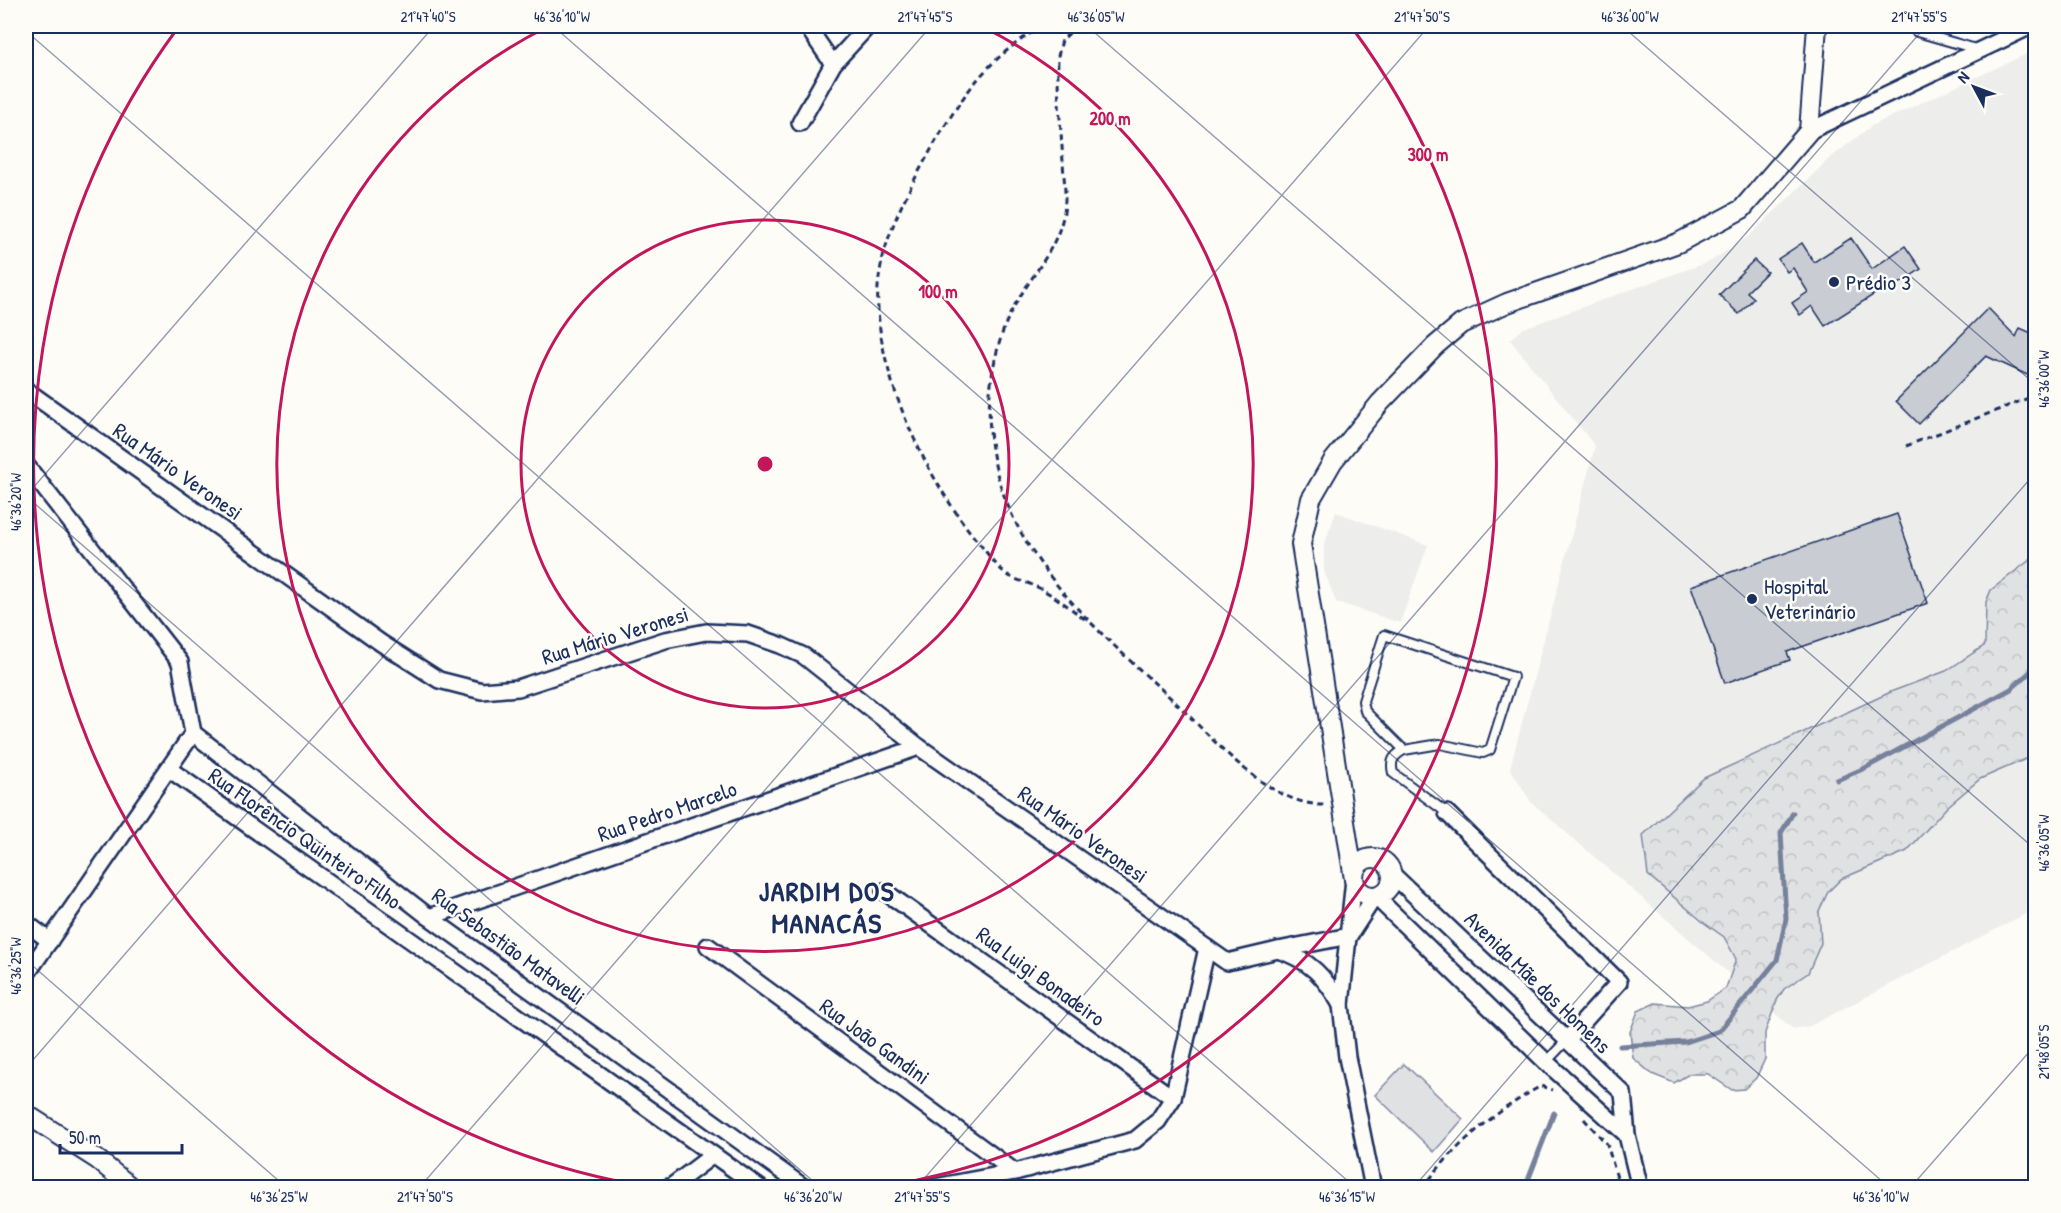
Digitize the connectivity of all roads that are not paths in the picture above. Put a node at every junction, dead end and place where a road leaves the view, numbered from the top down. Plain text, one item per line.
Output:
1 (807, 26) edge
2 (868, 26) edge
3 (1817, 26) edge
4 (1909, 26) edge
5 (2031, 26) edge
6 (1978, 50) junction
7 (833, 64) junction
8 (800, 123) dead end
9 (1809, 131) junction
10 (26, 390) edge
11 (26, 465) edge
12 (193, 733) junction
13 (920, 747) junction
14 (1404, 750) junction
15 (169, 769) junction
16 (1447, 813) joint
17 (1346, 828) junction
18 (1373, 858) junction
19 (1391, 873) junction
20 (1354, 879) junction
21 (884, 891) dead end
22 (1375, 896) junction
23 (429, 916) junction
24 (26, 924) edge
25 (1349, 936) junction
26 (50, 941) junction
27 (708, 946) dead end
28 (1207, 948) junction
29 (1278, 950) junction
30 (26, 975) edge
31 (1341, 1005) junction
32 (1567, 1040) junction
33 (1546, 1062) junction
34 (1173, 1098) junction
35 (26, 1114) edge
36 (1627, 1135) junction
37 (713, 1155) junction
38 (1015, 1172) junction
39 (132, 1188) edge
40 (666, 1188) edge
41 (760, 1188) edge
42 (805, 1188) edge
43 (929, 1188) edge
44 (1373, 1188) edge
45 (1640, 1188) edge

1 - 7 street
2 - 7 street
3 - 9 street
4 - 6 lane
5 - 6 street
6 - 9 street
7 - 8 street
9 - 17 street
10 - 13 street, Rua Mário Veronesi
11 - 12 street
12 - 15 street
12 - 23 street, Rua Sebastião Matavelli
13 - 23 street, Rua Pedro Marcelo
13 - 28 street, Rua Mário Veronesi
14 - 14 lane
14 - 16 lane
15 - 26 street
15 - 37 street, Rua Florêncio Quinteiro Filho
16 - 32 street
17 - 18 street
17 - 20 street
18 - 19 street
18 - 20 street
19 - 22 street
19 - 32 street, Avenida Mãe dos Homens
20 - 22 street
20 - 25 street
21 - 34 street, Rua Luigi Bonadeiro
22 - 25 street
22 - 33 street
23 - 42 street, Rua Sebastião Matavelli
24 - 26 street
25 - 29 street, Rua Mário Veronesi
25 - 31 street
26 - 30 street
27 - 38 street, Rua João Gandini
28 - 29 street, Rua Mário Veronesi
28 - 34 street
29 - 31 street
31 - 44 street
32 - 33 lane
32 - 36 street, Avenida Mãe dos Homens
33 - 36 street
34 - 38 street
35 - 39 street
36 - 45 street, Avenida Mãe dos Homens
37 - 40 street
37 - 41 street, Rua Florêncio Quinteiro Filho
38 - 43 street

